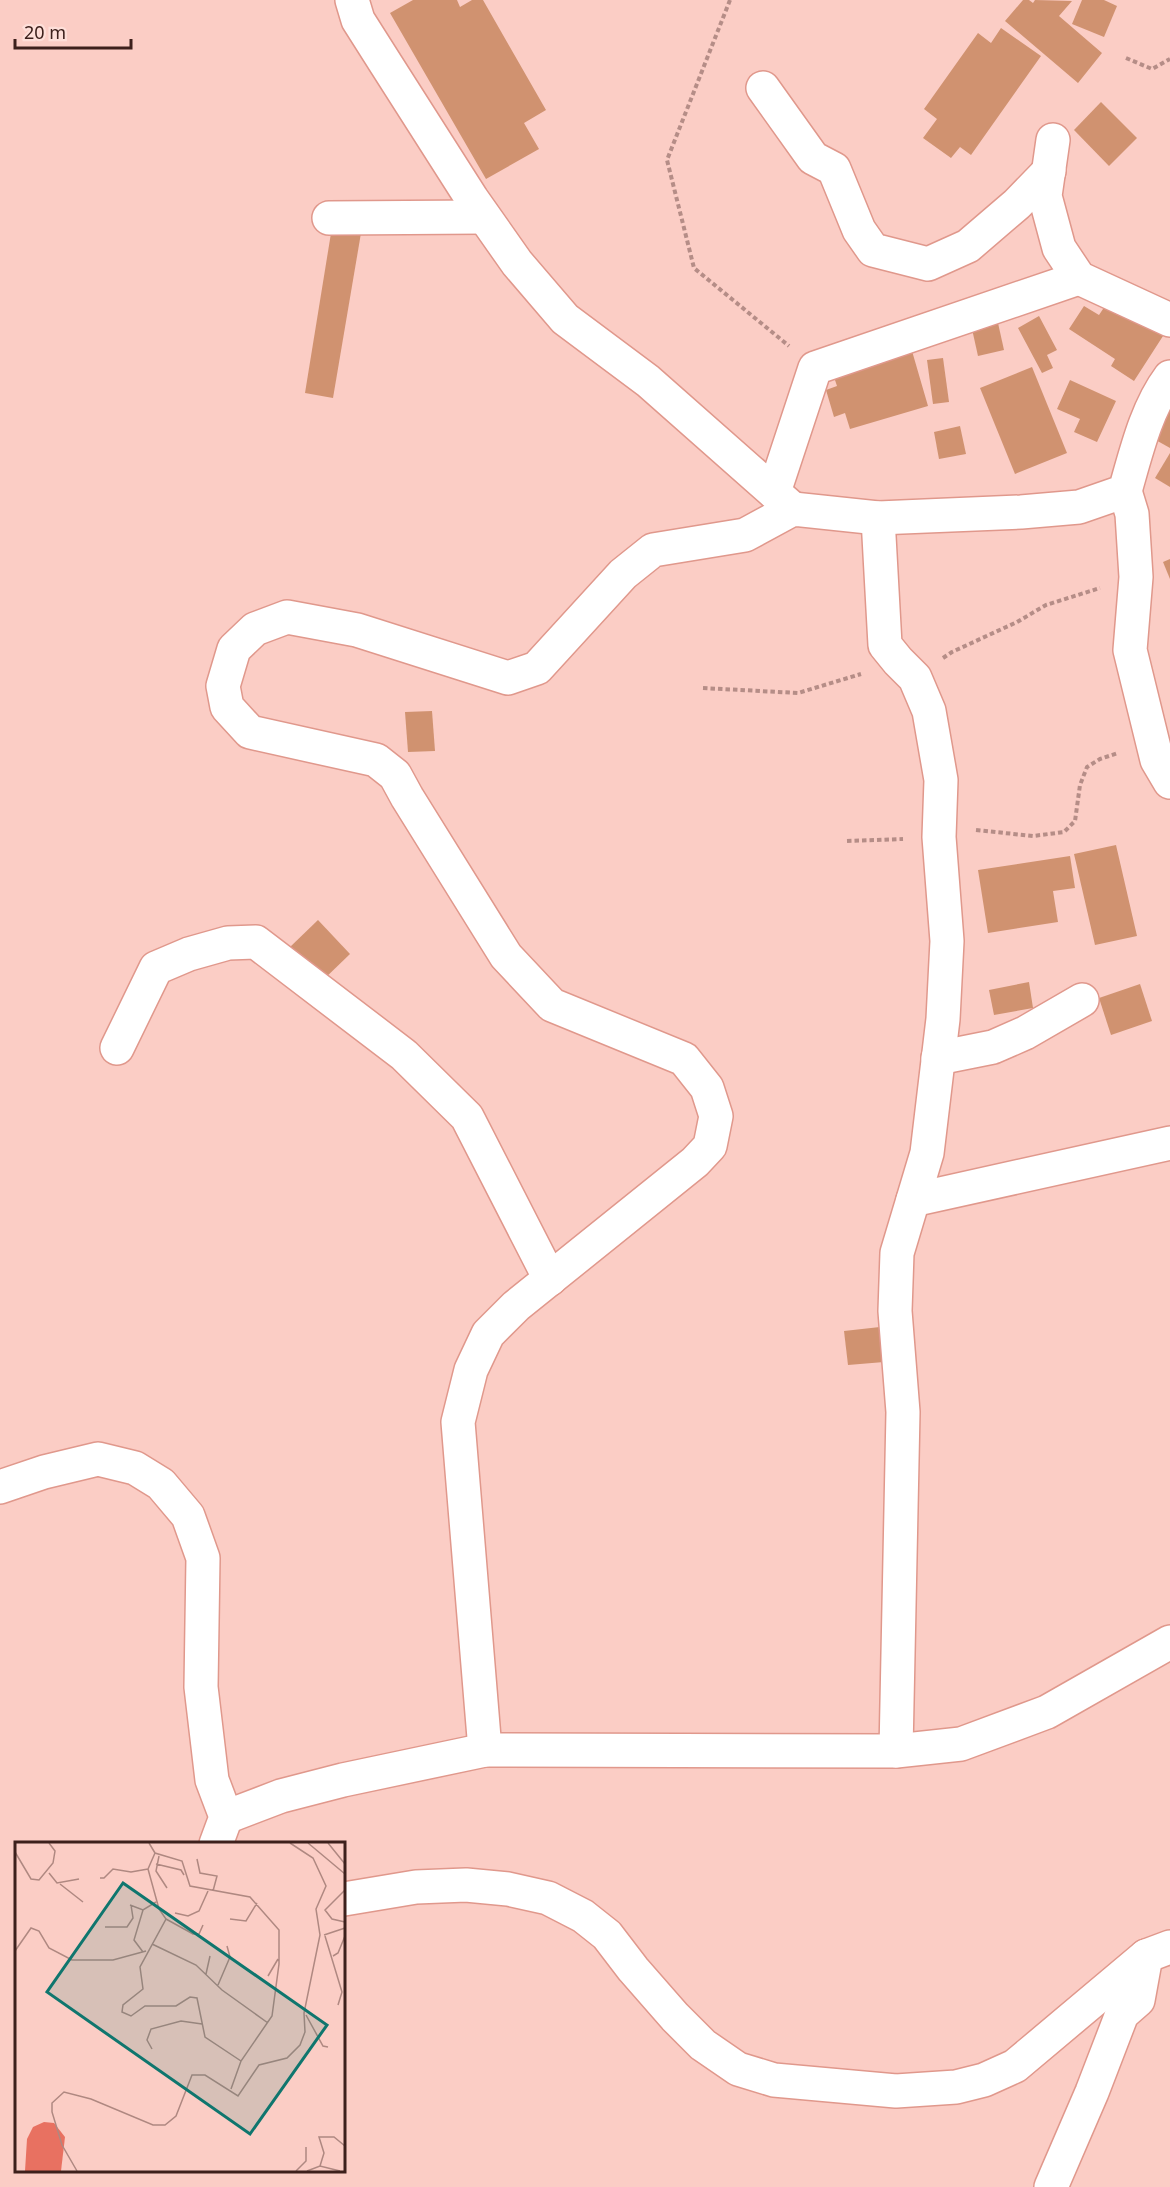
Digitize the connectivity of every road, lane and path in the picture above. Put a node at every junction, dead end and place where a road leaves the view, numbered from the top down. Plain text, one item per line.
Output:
1 (352, 0) edge
2 (729, 0) edge
3 (1126, 58) dead end
4 (1170, 59) edge
5 (763, 88) dead end
6 (1053, 140) dead end
7 (1048, 171) junction
8 (484, 217) junction
9 (329, 218) dead end
10 (1079, 278) junction
11 (1170, 320) edge
12 (815, 368) junction
13 (1170, 377) edge
14 (1125, 491) junction
15 (784, 501) junction
16 (878, 518) junction
17 (1136, 577) junction
18 (885, 645) junction
19 (915, 678) junction
20 (703, 688) dead end
21 (1152, 742) junction
22 (1170, 782) edge
23 (939, 832) junction
24 (847, 841) dead end
25 (1082, 1000) dead end
26 (117, 1048) dead end
27 (938, 1058) junction
28 (1170, 1143) edge
29 (913, 1200) junction
30 (550, 1279) junction
31 (0, 1487) edge
32 (1170, 1642) edge
33 (485, 1750) junction
34 (896, 1751) junction
35 (221, 1830) edge
36 (345, 1899) edge
37 (1158, 1952) edge
38 (1051, 2187) edge

1 - 8 street
2 - 12 path
3 - 4 path
5 - 7 street
6 - 7 street
7 - 10 street
8 - 9 street
8 - 15 street
10 - 11 street
10 - 12 street
12 - 15 street
13 - 14 street
14 - 16 street
14 - 17 street
15 - 16 street
15 - 30 street
16 - 18 street
17 - 19 path
17 - 21 street
18 - 19 street
18 - 20 path
19 - 23 street
21 - 22 street
21 - 23 path
23 - 24 path
23 - 27 street
25 - 27 street
26 - 30 street
27 - 29 street
28 - 29 street
29 - 34 street
30 - 33 street
31 - 35 street
32 - 34 street
33 - 34 street
33 - 35 street
36 - 37 street
37 - 38 street

